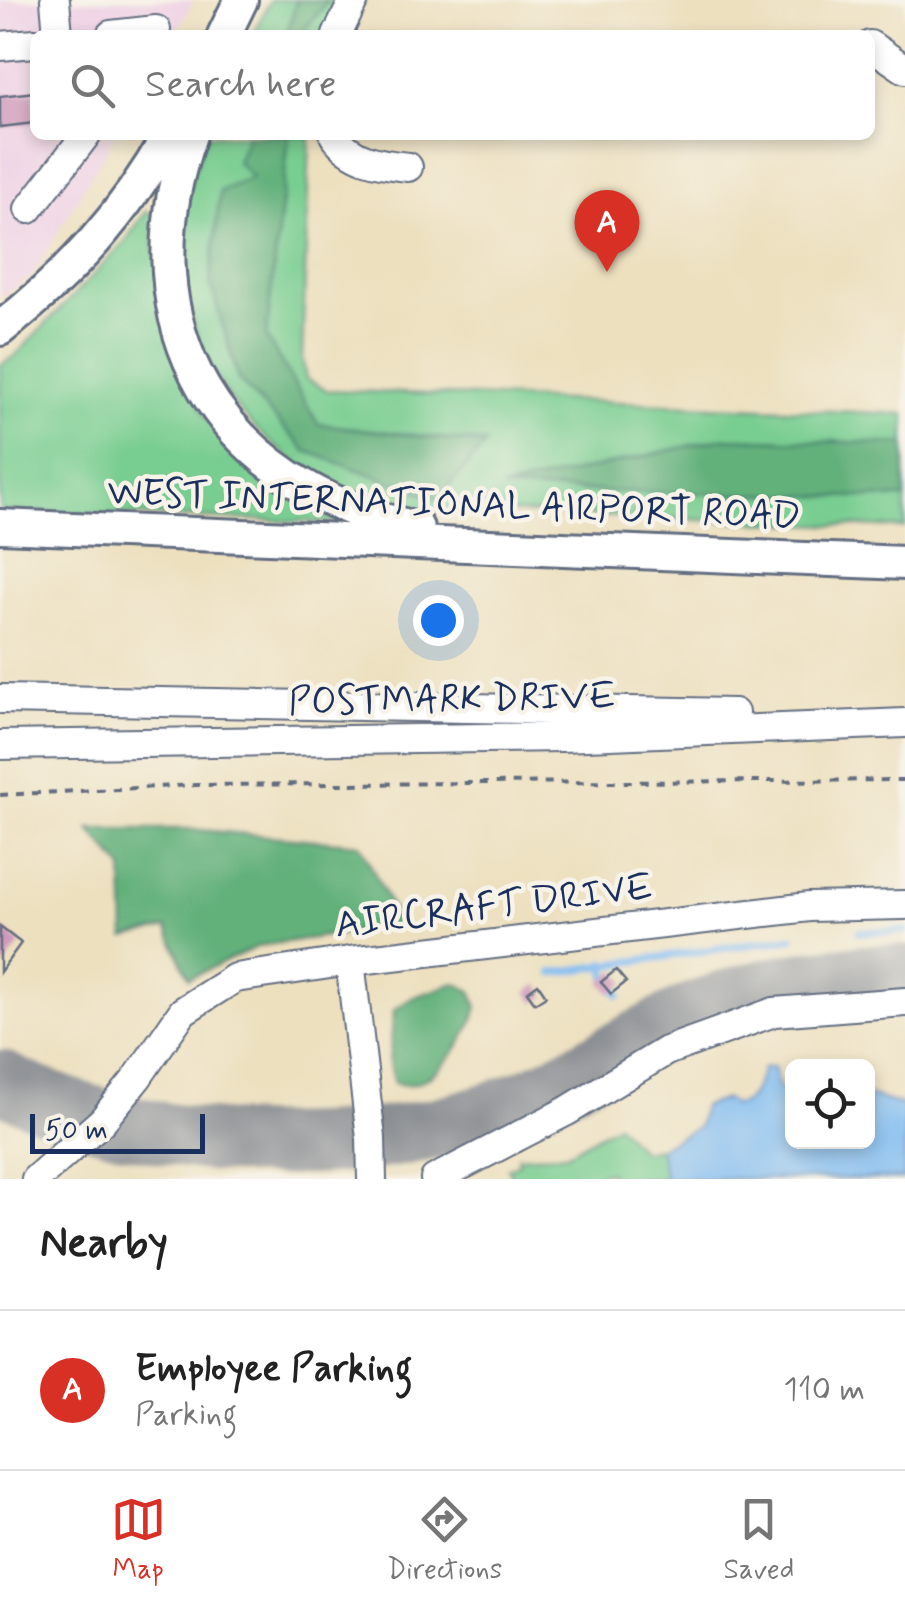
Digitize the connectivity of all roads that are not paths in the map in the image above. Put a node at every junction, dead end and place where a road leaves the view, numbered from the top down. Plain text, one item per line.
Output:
1 (54, 0) edge
2 (354, 0) edge
3 (57, 30) edge
4 (339, 30) edge
5 (30, 43) edge
6 (0, 46) edge
7 (875, 48) edge
8 (905, 69) edge
9 (82, 140) edge
10 (165, 140) edge
11 (189, 140) edge
12 (337, 140) edge
13 (408, 168) dead end
14 (29, 209) dead end
15 (0, 329) edge
16 (0, 526) edge
17 (905, 545) edge
18 (539, 548) junction
19 (753, 557) junction
20 (905, 563) edge
21 (0, 699) edge
22 (905, 721) edge
23 (0, 745) edge
24 (905, 905) edge
25 (350, 961) junction
26 (905, 1002) edge
27 (36, 1179) edge
28 (372, 1179) edge
29 (435, 1179) edge

1 - 3 street
2 - 4 street
5 - 6 street
7 - 8 street
9 - 14 street
10 - 15 main road
11 - 18 main road
12 - 13 street
16 - 18 main road, WEST INTERNATIONAL AIRPORT ROAD
17 - 19 main road
18 - 19 main road, WEST INTERNATIONAL AIRPORT ROAD
19 - 20 main road, WEST INTERNATIONAL AIRPORT ROAD
21 - 22 street, POSTMARK DRIVE
22 - 23 street, POSTMARK DRIVE
24 - 25 street, AIRCRAFT DRIVE
25 - 27 street, AIRCRAFT DRIVE
25 - 28 street
26 - 29 street

